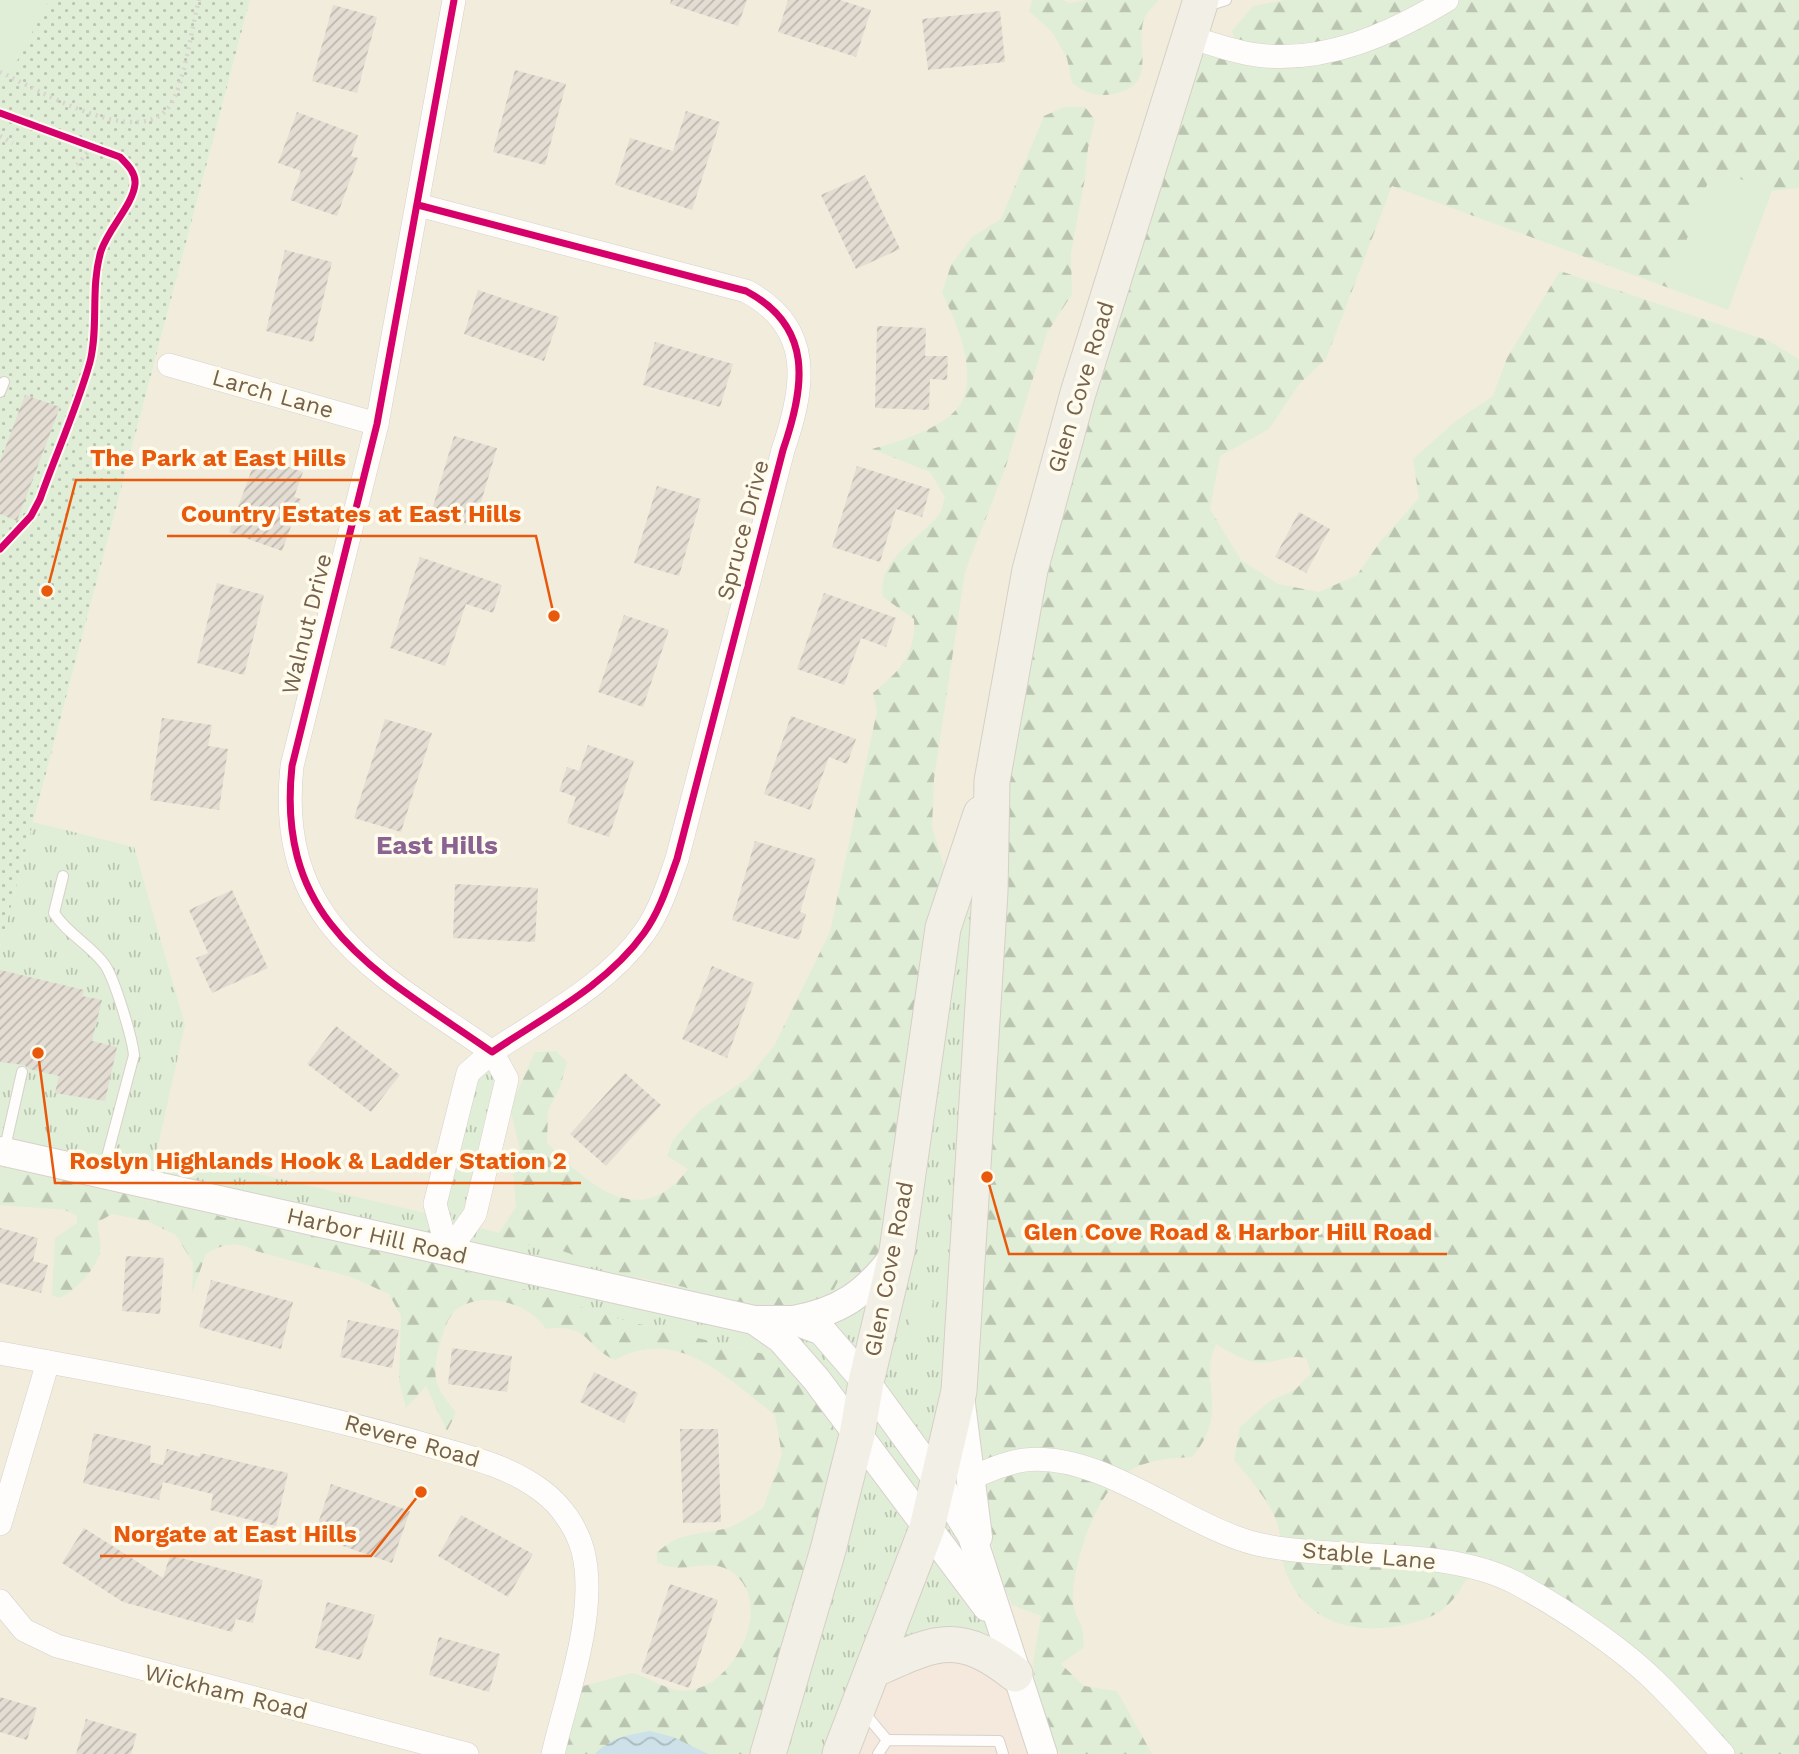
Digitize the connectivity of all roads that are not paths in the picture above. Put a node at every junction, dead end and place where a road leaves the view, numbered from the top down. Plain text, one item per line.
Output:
1 (454, 0) edge
2 (1447, 0) edge
3 (1203, 11) edge
4 (418, 205) junction
5 (169, 365) dead end
6 (377, 424) junction
7 (992, 781) junction
8 (63, 876) dead end
9 (492, 1052) junction
10 (22, 1072) dead end
11 (2, 1151) edge
12 (103, 1174) junction
13 (897, 1251) junction
14 (448, 1252) junction
15 (754, 1320) junction
16 (793, 1320) junction
17 (0, 1353) edge
18 (48, 1362) junction
19 (866, 1382) junction
20 (858, 1435) junction
21 (955, 1479) junction
22 (0, 1524) edge
23 (927, 1528) junction
24 (0, 1601) edge
25 (1002, 1626) junction
26 (873, 1670) junction
27 (1015, 1674) junction
28 (859, 1707) junction
29 (887, 1740) junction
30 (467, 1754) edge
31 (553, 1754) edge
32 (768, 1754) edge
33 (840, 1754) edge
34 (878, 1754) edge
35 (1003, 1754) edge
36 (1043, 1754) edge
37 (1723, 1754) edge

1 - 4 street, Walnut Drive
2 - 3 street
3 - 7 main road, Glen Cove Road
4 - 6 street, Walnut Drive
4 - 9 street, Spruce Drive
5 - 6 street, Larch Lane
6 - 9 street, Walnut Drive
7 - 13 main road, Glen Cove Road
7 - 21 main road, Glen Cove Road
8 - 12 lane
9 - 14 street
9 - 14 street, Spruce Drive
10 - 11 lane
11 - 12 street, Harbor Hill Road
12 - 14 street, Harbor Hill Road
13 - 16 street
13 - 19 main road, Glen Cove Road
14 - 15 street, Harbor Hill Road
15 - 16 street, Harbor Hill Road
15 - 20 street, Harbor Hill Road
16 - 19 street, Harbor Hill Road
17 - 18 street, Revere Road
18 - 22 street
18 - 31 street, Revere Road
19 - 20 main road, Glen Cove Road
19 - 21 street, Harbor Hill Road
20 - 23 street, Harbor Hill Road
20 - 32 main road, Glen Cove Road
21 - 23 main road, Glen Cove Road
21 - 25 street, Harbor Hill Road
21 - 37 street, Stable Lane
23 - 25 street, Harbor Hill Road
23 - 26 main road, Glen Cove Road
24 - 30 street, Wickham Road
25 - 27 street, Harbor Hill Road
26 - 27 main road
26 - 28 main road, Glen Cove Road
27 - 36 street, Harbor Hill Road
28 - 29 lane
28 - 33 main road, Glen Cove Road
29 - 34 lane
29 - 35 lane

